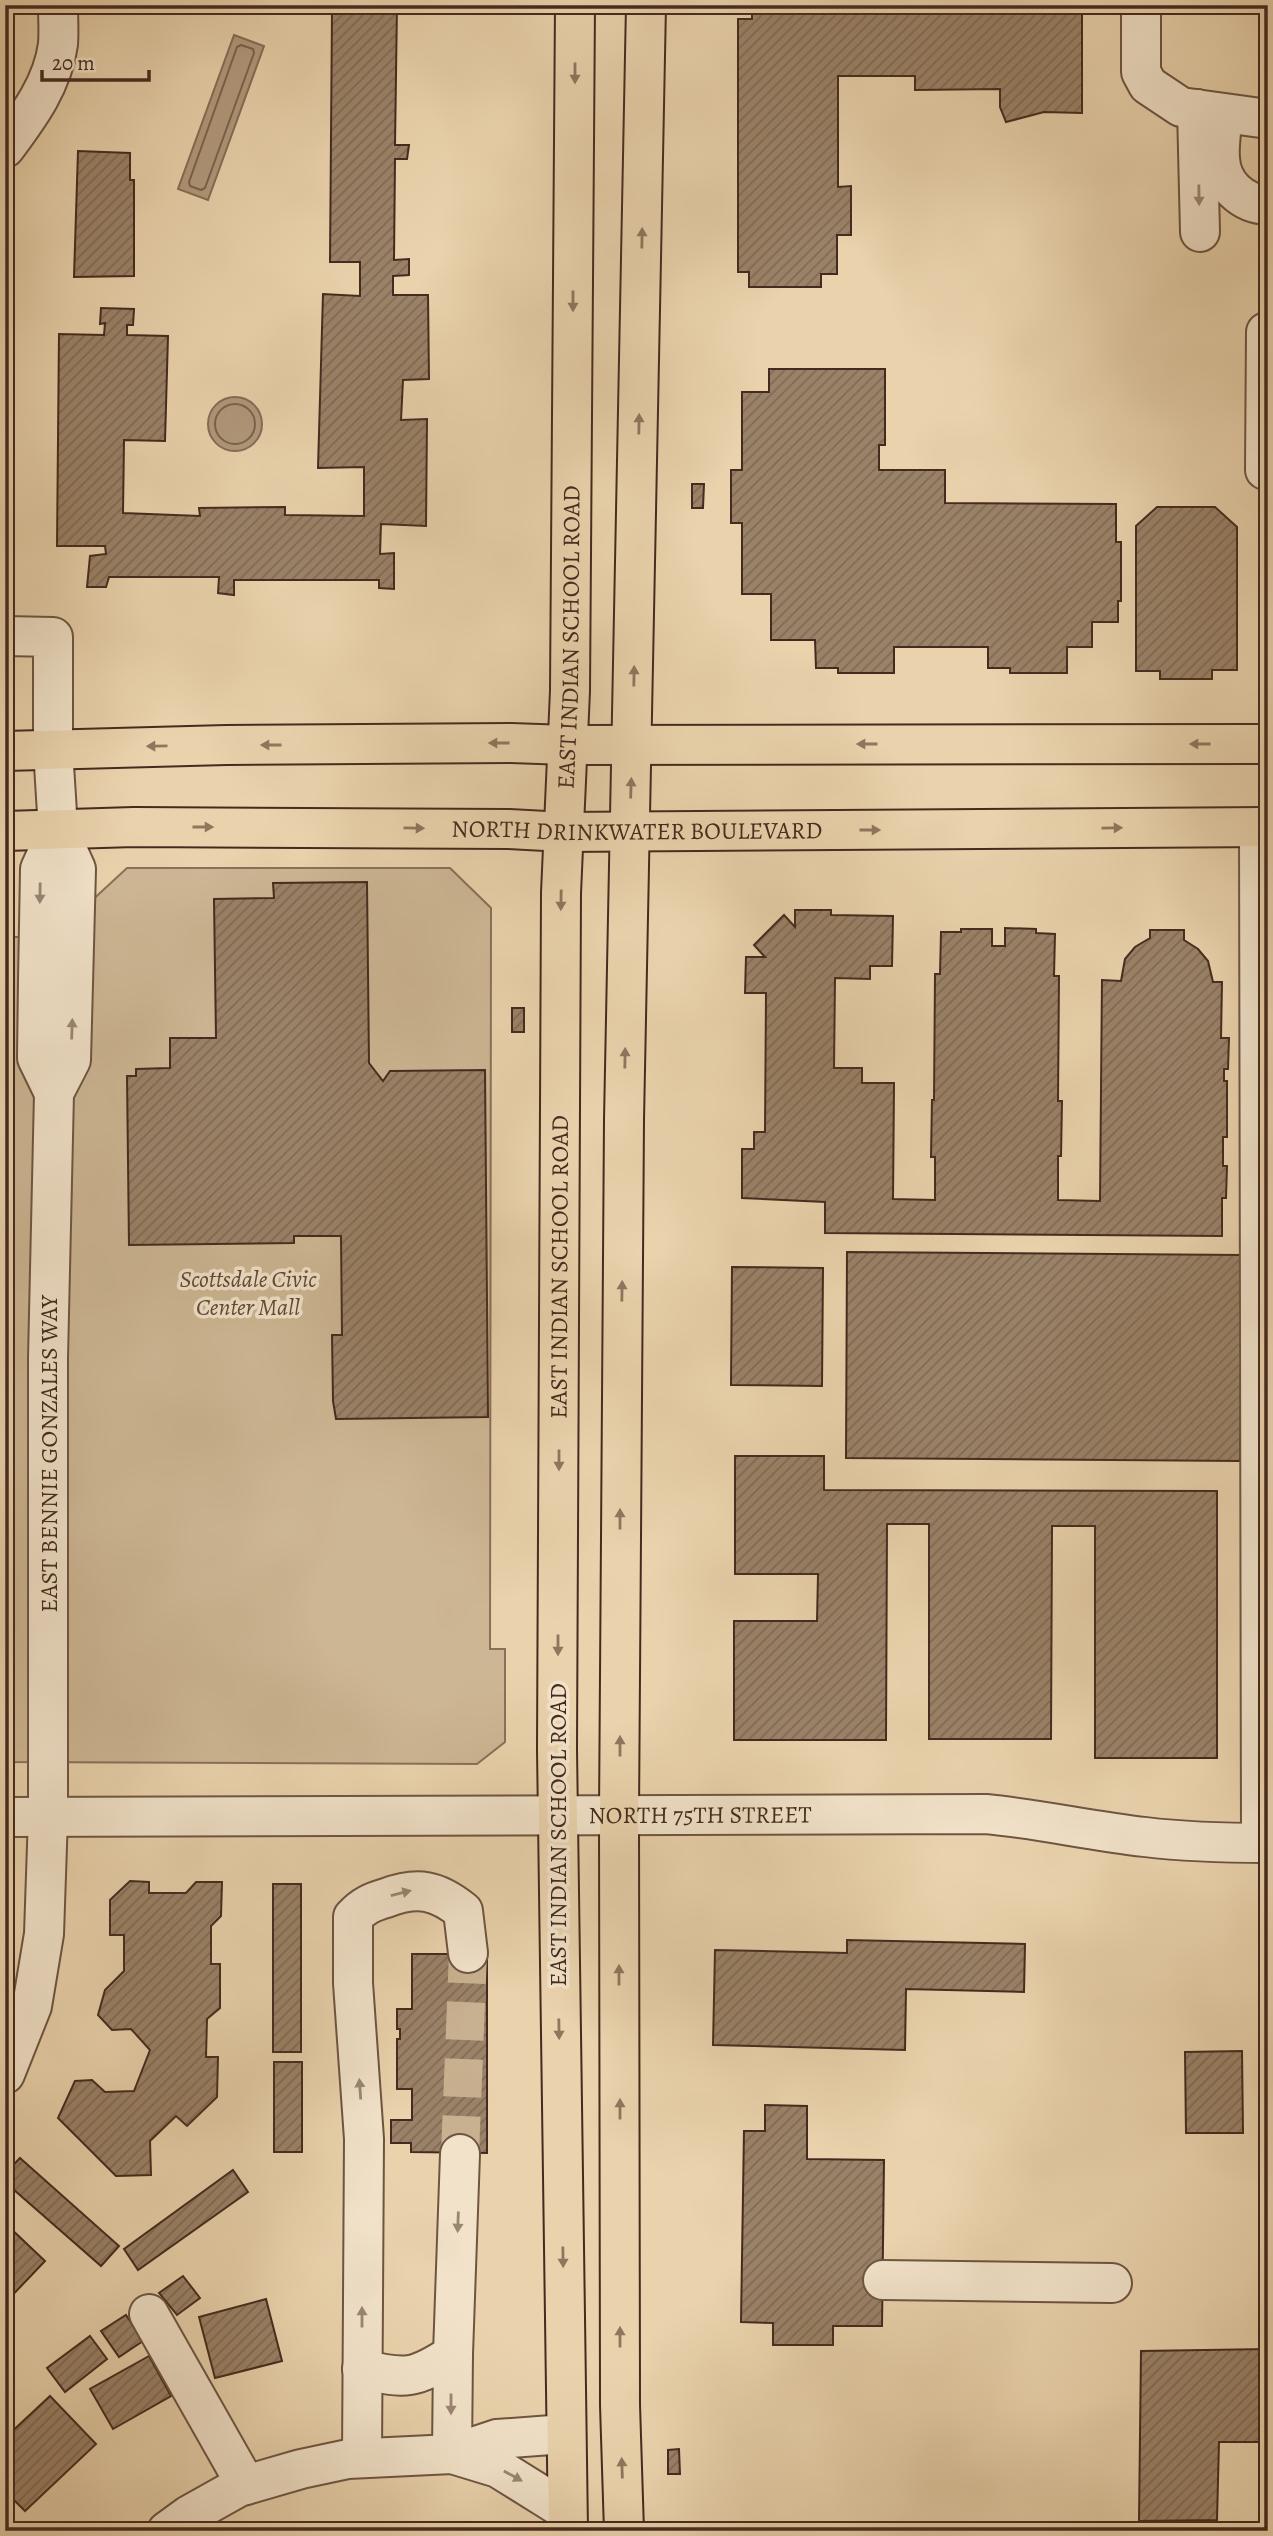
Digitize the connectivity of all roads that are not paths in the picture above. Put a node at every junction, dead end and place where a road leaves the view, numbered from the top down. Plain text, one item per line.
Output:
1 (58, 5) edge
2 (575, 5) edge
3 (646, 5) edge
4 (1141, 5) edge
5 (1210, 111) junction
6 (1268, 118) edge
7 (5, 148) edge
8 (1268, 205) edge
9 (1200, 232) dead end
10 (1266, 332) dead end
11 (1265, 470) dead end
12 (5, 636) edge
13 (632, 744) junction
14 (1268, 744) edge
15 (567, 745) junction
16 (53, 749) junction
17 (5, 751) edge
18 (1264, 827) edge
19 (58, 829) junction
20 (5, 831) edge
21 (564, 832) junction
22 (630, 832) junction
23 (557, 1814) junction
24 (619, 1814) junction
25 (48, 1816) junction
26 (5, 1817) edge
27 (1264, 1843) edge
28 (468, 1953) tunnel mouth
29 (5, 2074) edge
30 (460, 2154) tunnel mouth
31 (883, 2280) dead end
32 (1112, 2283) dead end
33 (149, 2315) dead end
34 (453, 2354) junction
35 (362, 2370) junction
36 (565, 2434) junction
37 (452, 2454) junction
38 (362, 2458) junction
39 (246, 2485) junction
40 (567, 2521) edge
41 (167, 2531) edge
42 (624, 2531) edge

1 - 7 street
2 -> 15 main road, EAST INDIAN SCHOOL ROAD
13 -> 3 main road
4 - 5 street
5 - 6 street
5 - 8 street
5 -> 9 street
10 - 11 street
12 - 16 street
14 -> 13 main road
13 - 15 main road
22 -> 13 main road
15 -> 16 main road
15 - 21 main road, EAST INDIAN SCHOOL ROAD
16 - 17 main road
16 - 19 street
22 -> 18 main road, NORTH DRINKWATER BOULEVARD
18 - 27 street
19 - 20 main road, NORTH DRINKWATER BOULEVARD
19 -> 21 main road, NORTH DRINKWATER BOULEVARD
19 - 25 street, EAST BENNIE GONZALES WAY
21 - 22 main road, NORTH DRINKWATER BOULEVARD
21 -> 23 main road, EAST INDIAN SCHOOL ROAD
24 -> 22 main road
23 - 24 street, NORTH 75TH STREET
23 - 25 street, NORTH 75TH STREET
23 -> 36 main road, EAST INDIAN SCHOOL ROAD
24 - 27 street, NORTH 75TH STREET
42 -> 24 main road
25 - 26 street, NORTH 75TH STREET
25 - 29 street, EAST BENNIE GONZALES WAY
35 -> 28 street
30 -> 34 street
31 - 32 street
33 - 39 street
34 - 35 street
34 -> 37 street
35 - 38 street
36 - 37 street
36 - 40 main road, EAST INDIAN SCHOOL ROAD
37 - 38 street
37 -> 40 street
38 - 39 street
39 - 41 street

